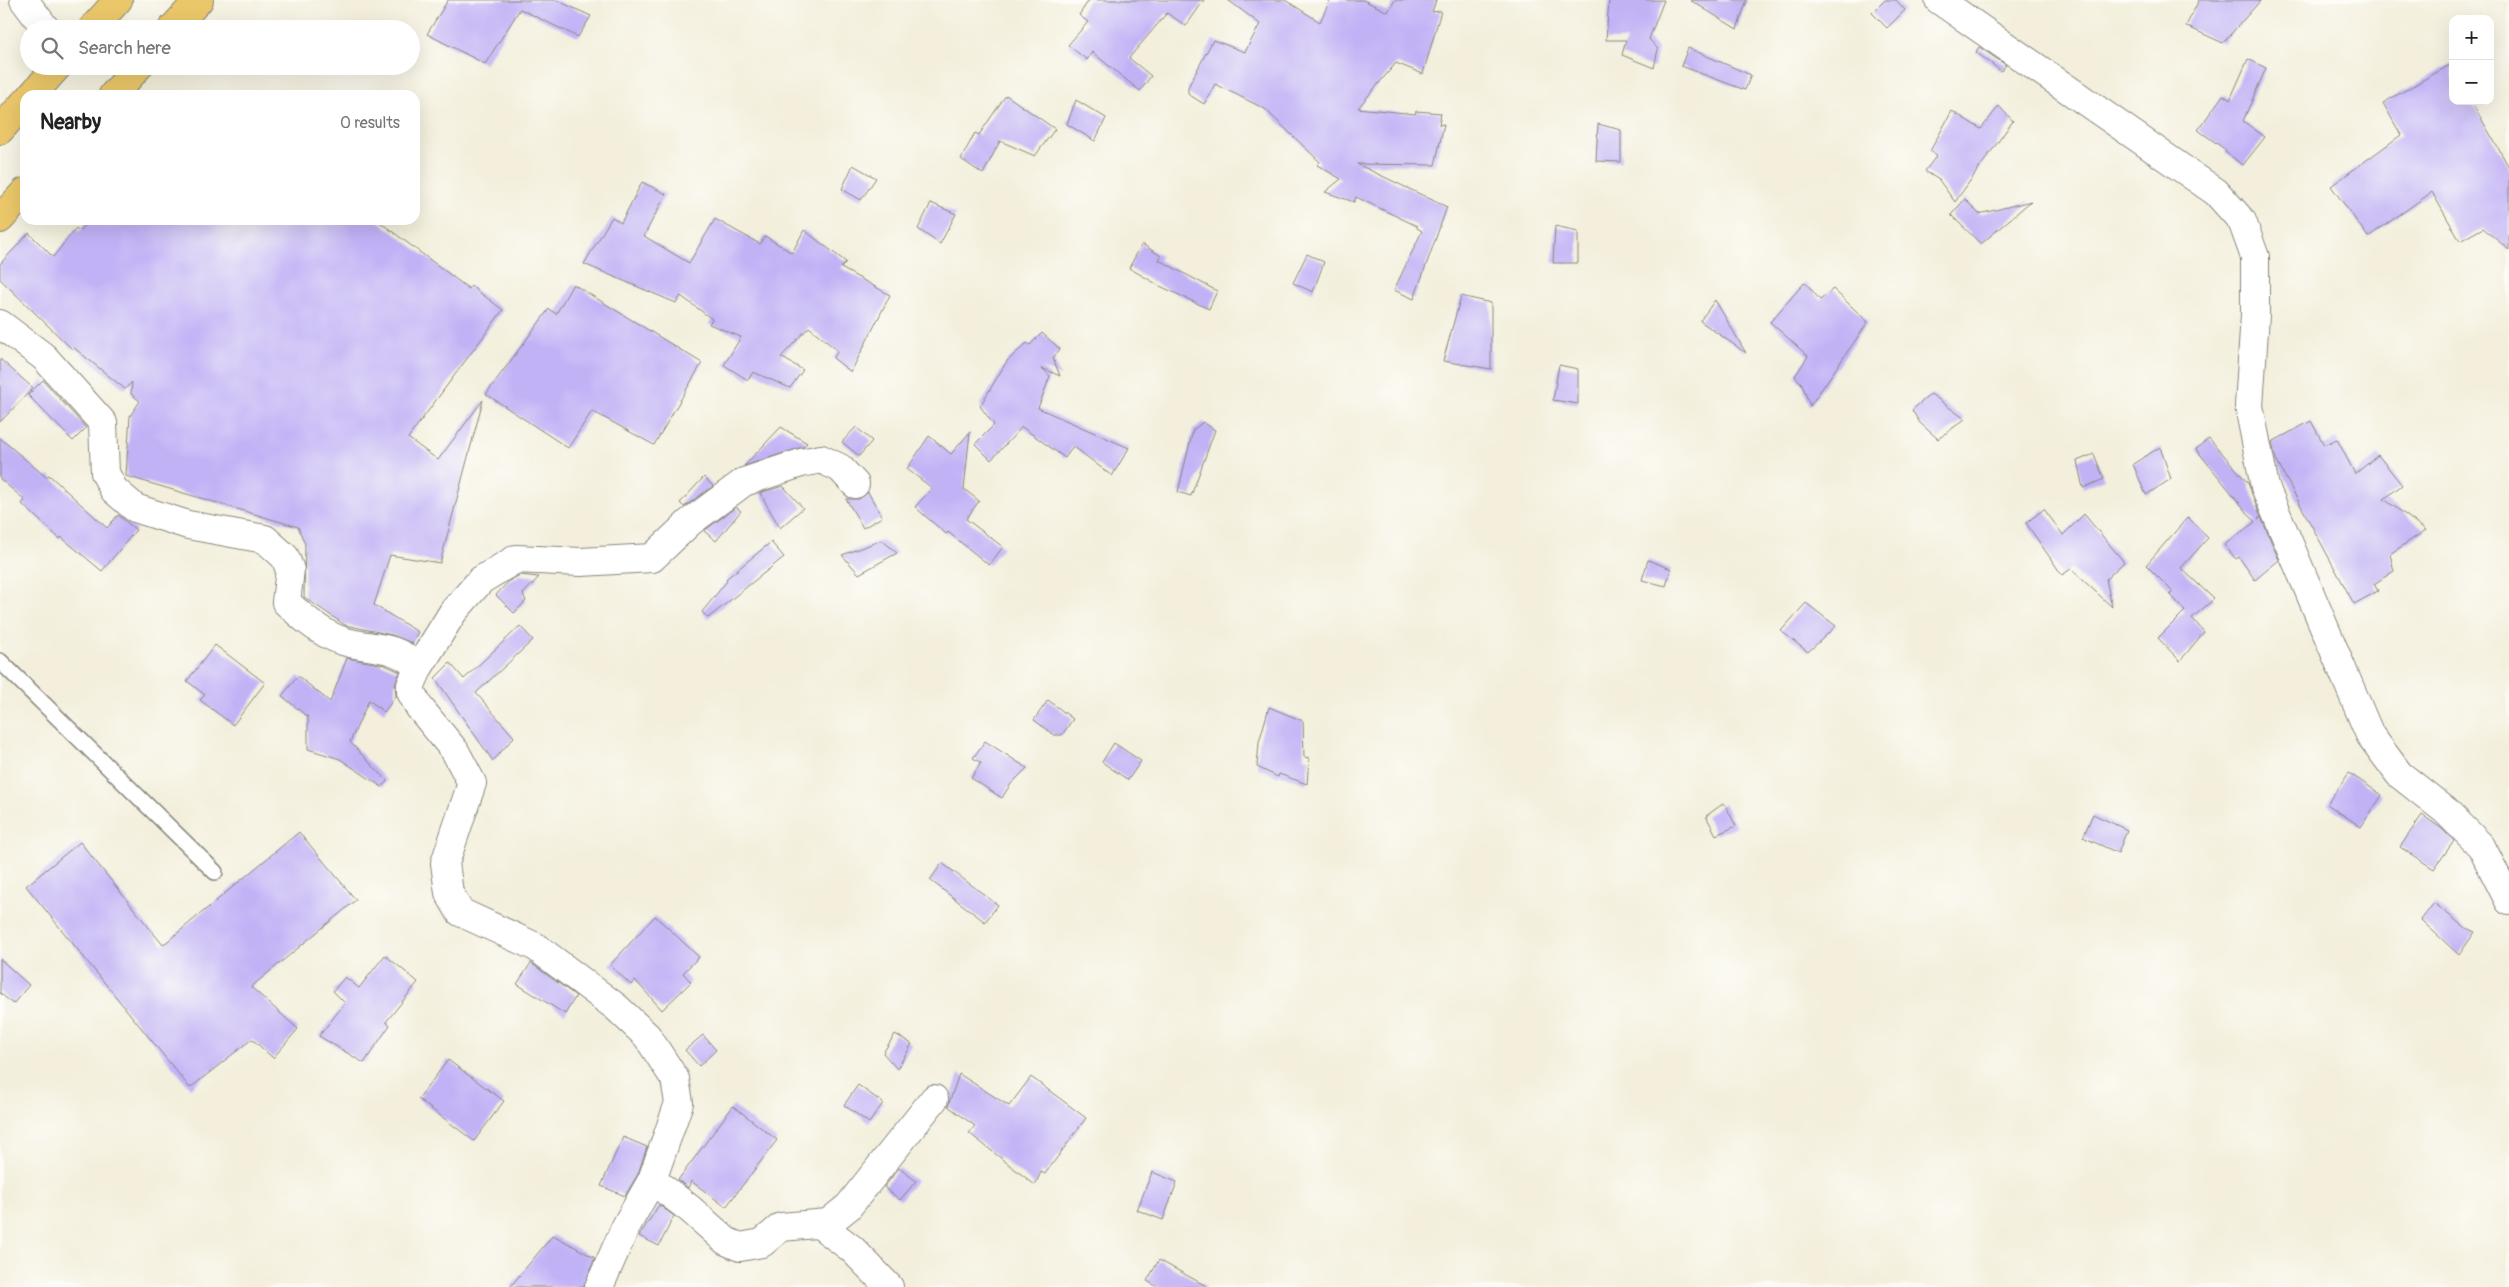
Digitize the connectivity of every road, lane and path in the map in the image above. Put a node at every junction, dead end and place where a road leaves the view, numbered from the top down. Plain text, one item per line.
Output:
1 (24, 0) edge
2 (118, 0) edge
3 (198, 0) edge
4 (1939, 0) edge
5 (39, 20) edge
6 (100, 20) edge
7 (180, 20) edge
8 (50, 75) edge
9 (130, 75) edge
10 (36, 90) edge
11 (116, 90) edge
12 (20, 108) edge
13 (0, 130) edge
14 (20, 197) edge
15 (0, 219) edge
16 (0, 324) edge
17 (855, 484) dead end
18 (0, 660) edge
19 (418, 667) junction
20 (215, 872) dead end
21 (2509, 902) edge
22 (934, 1099) dead end
23 (652, 1180) junction
24 (819, 1224) junction
25 (599, 1287) edge
26 (889, 1287) edge

1 - 5 street
2 - 6 highway
3 - 7 highway
4 - 21 street
8 - 10 highway
9 - 11 highway
12 - 13 highway
14 - 15 highway
16 - 19 street
17 - 19 street
18 - 20 lane
19 - 23 street
22 - 24 street
23 - 24 street
23 - 25 street
24 - 26 street

